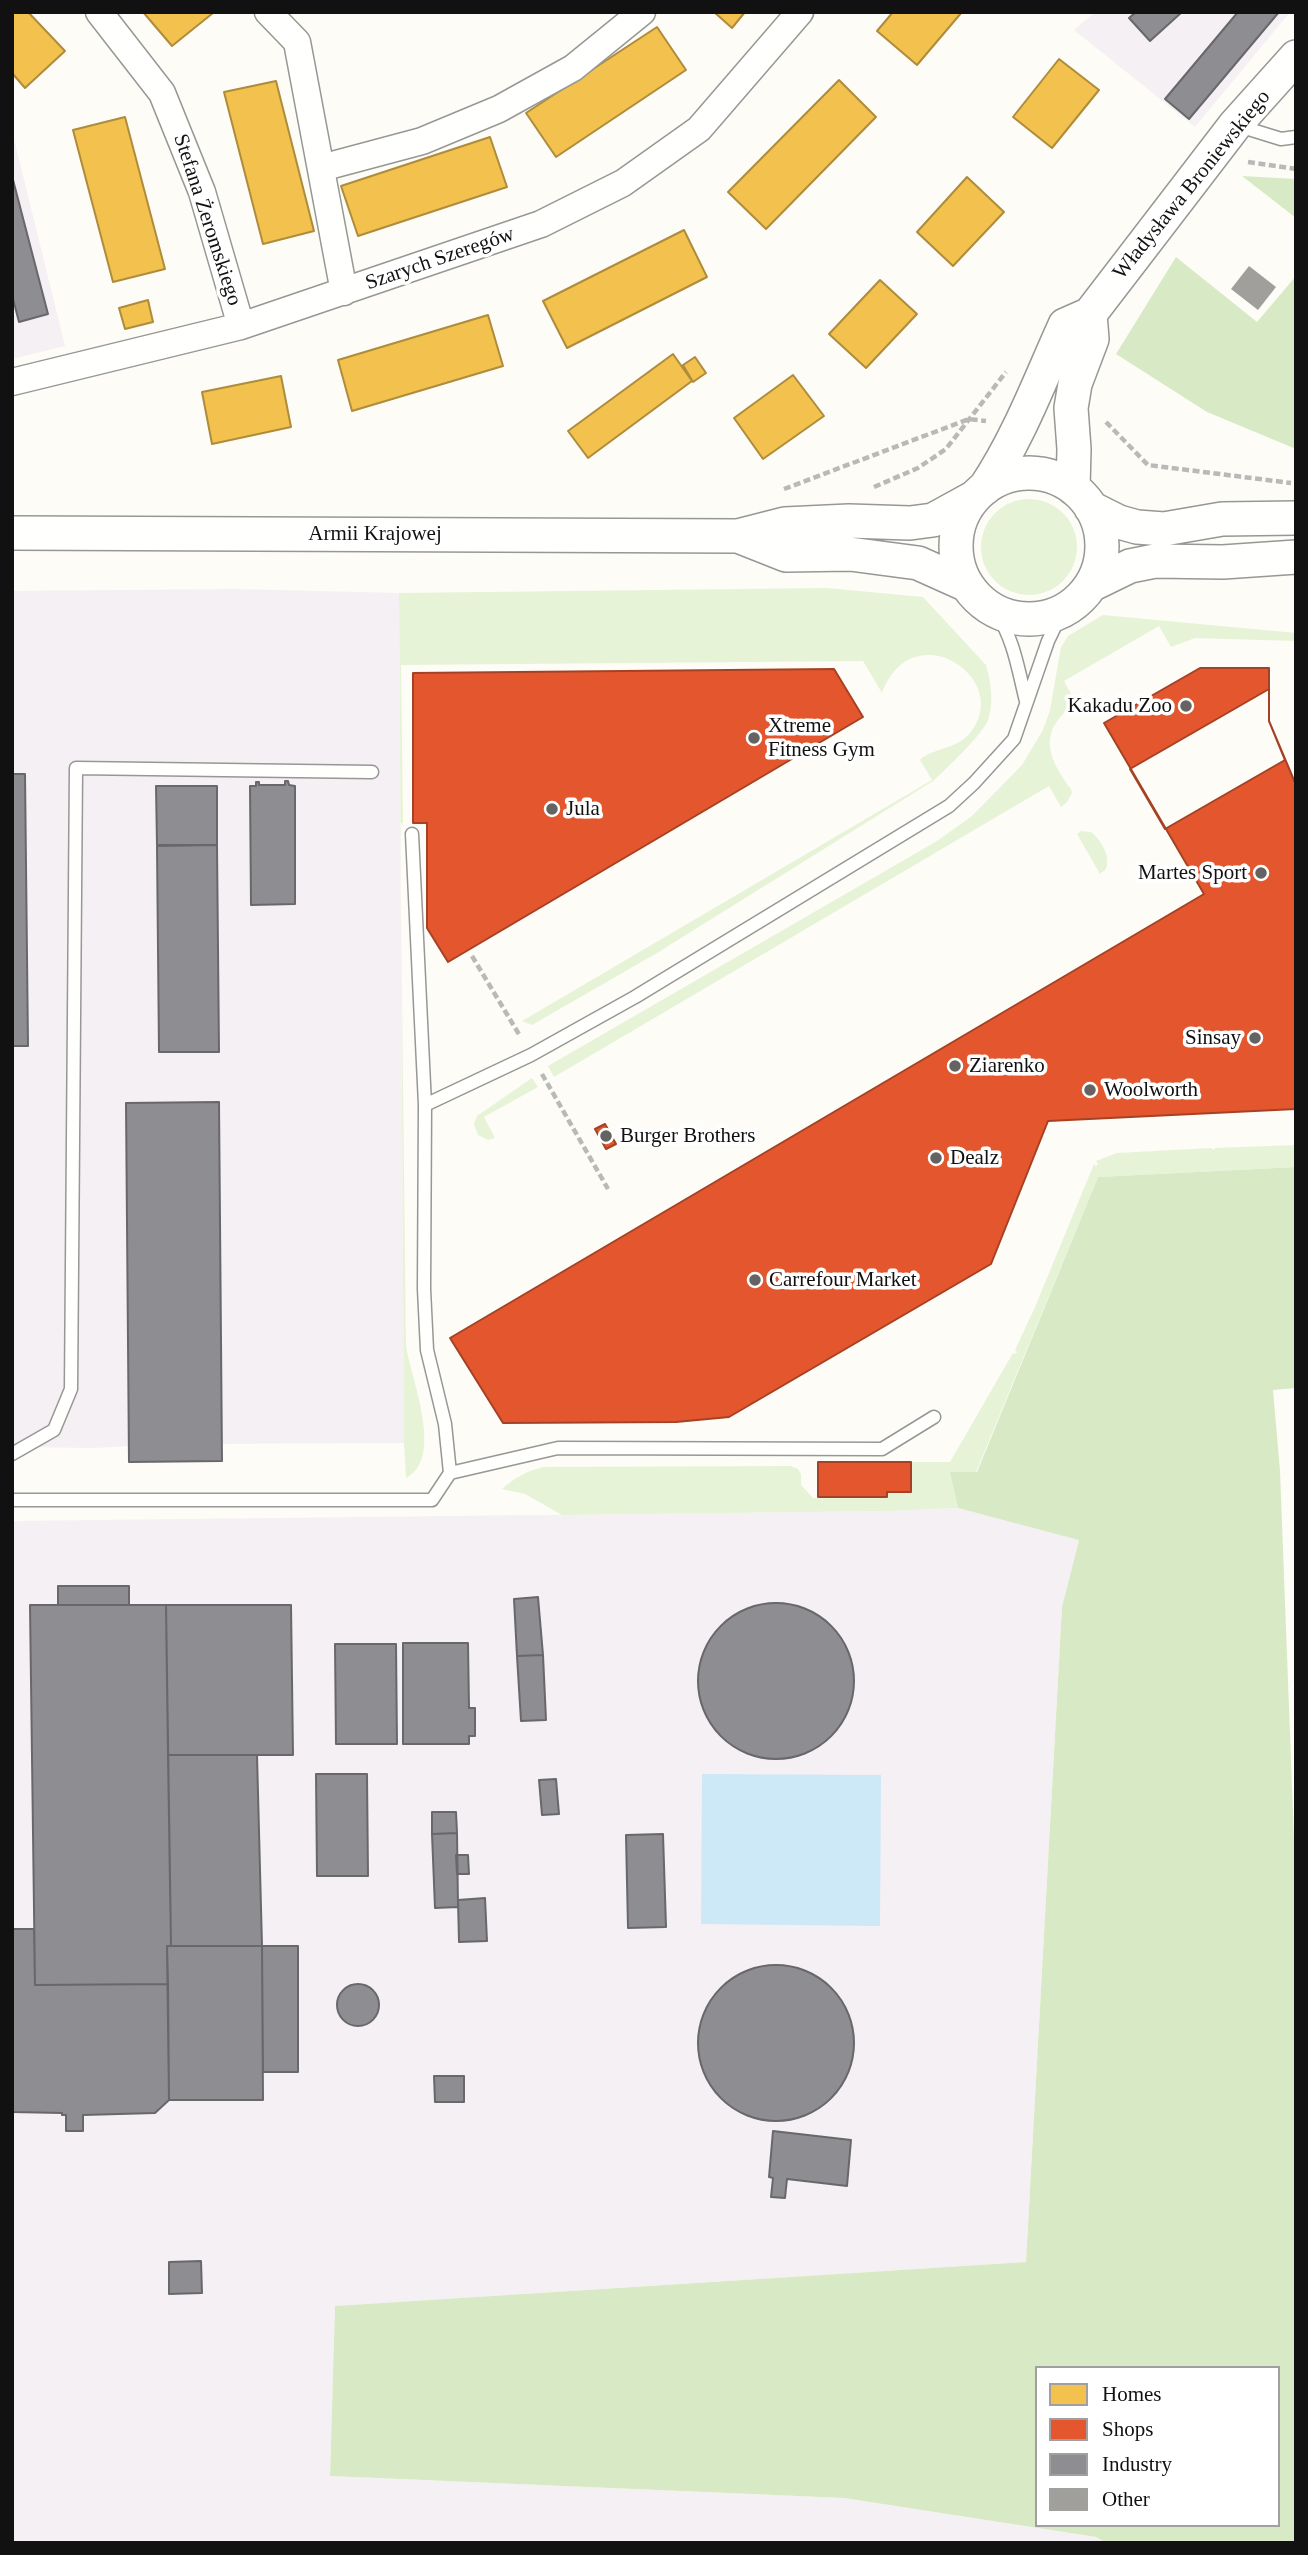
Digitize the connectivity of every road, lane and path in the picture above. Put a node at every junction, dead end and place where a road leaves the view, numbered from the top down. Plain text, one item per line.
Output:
1 (99, 12) edge
2 (268, 12) edge
3 (642, 12) edge
4 (800, 12) edge
5 (1296, 57) edge
6 (1235, 125) junction
7 (1296, 137) edge
8 (1241, 161) dead end
9 (321, 168) junction
10 (1296, 169) edge
11 (344, 292) junction
12 (1090, 314) junction
13 (241, 326) junction
14 (1010, 368) dead end
15 (12, 382) edge
16 (969, 419) junction
17 (1119, 438) dead end
18 (1296, 483) edge
19 (869, 489) dead end
20 (776, 492) dead end
21 (980, 492) junction
22 (1082, 498) junction
23 (1296, 518) edge
24 (12, 533) edge
25 (738, 536) junction
26 (1296, 557) edge
27 (967, 584) junction
28 (1091, 584) junction
29 (996, 612) junction
30 (1062, 612) junction
31 (1026, 701) junction
32 (372, 772) dead end
33 (412, 834) dead end
34 (425, 1105) junction
35 (934, 1417) dead end
36 (12, 1454) edge
37 (450, 1473) junction
38 (12, 1500) edge

1 - 13 street, Stefana Żeromskiego
2 - 9 street
3 - 9 street
4 - 11 street, Szarych Szeregów
5 - 6 street, Władysława Broniewskiego
6 - 7 lane
6 - 12 street, Władysława Broniewskiego
8 - 10 path
9 - 11 street
11 - 13 street, Szarych Szeregów
12 - 21 street, Władysława Broniewskiego
12 - 22 street
13 - 15 street, Szarych Szeregów
14 - 16 path
16 - 19 path
16 - 20 path
17 - 18 path
21 - 22 street
21 - 25 street, Armii Krajowej
21 - 27 street
22 - 23 street
22 - 28 street
24 - 25 street, Armii Krajowej
25 - 27 street, Armii Krajowej
26 - 28 street
27 - 29 street
28 - 30 street
29 - 30 street
29 - 31 lane
30 - 31 lane
31 - 34 lane
32 - 36 lane
33 - 34 lane
34 - 37 lane
35 - 37 lane
37 - 38 lane

